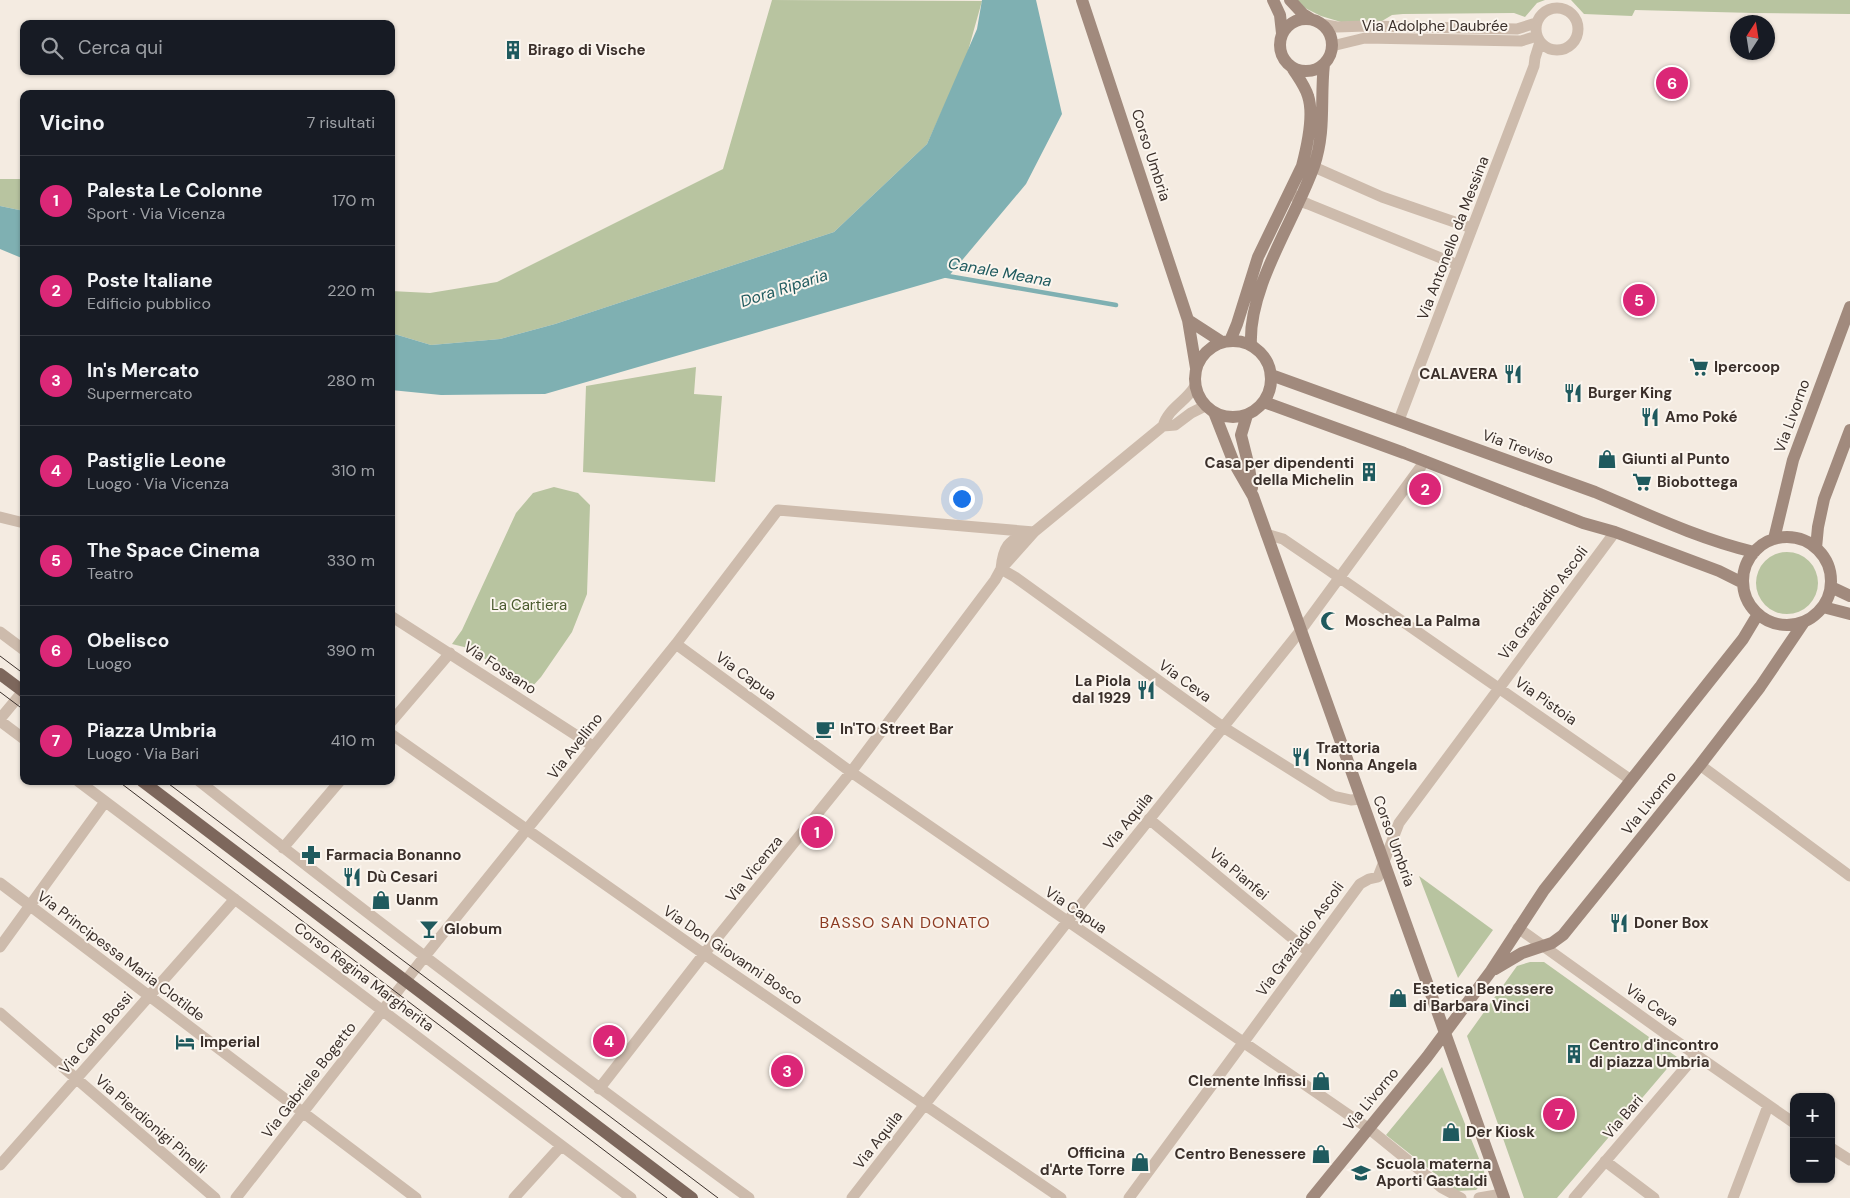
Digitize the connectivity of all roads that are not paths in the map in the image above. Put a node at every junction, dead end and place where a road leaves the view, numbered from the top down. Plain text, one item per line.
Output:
1 (1082, 0) edge
2 (1273, 0) edge
3 (1290, 0) edge
4 (1316, 21) junction
5 (1536, 23) junction
6 (1282, 33) junction
7 (1538, 39) junction
8 (1332, 46) junction
9 (1558, 50) junction
10 (1324, 64) junction
11 (1534, 66) junction
12 (1293, 68) junction
13 (1308, 166) junction
14 (1295, 196) junction
15 (1472, 228) junction
16 (1458, 265) junction
17 (1850, 308) edge
18 (1188, 320) junction
19 (1226, 341) junction
20 (1251, 345) junction
21 (1196, 368) junction
22 (1271, 375) junction
23 (1195, 386) junction
24 (1264, 402) junction
25 (1209, 409) junction
26 (1247, 415) junction
27 (1399, 420) junction
28 (1163, 426) junction
29 (1850, 430) edge
30 (1425, 461) junction
31 (1252, 496) junction
32 (0, 517) edge
33 (20, 522) edge
34 (1034, 532) junction
35 (1615, 532) junction
36 (1266, 534) junction
37 (1774, 539) junction
38 (1816, 548) junction
39 (1754, 552) junction
40 (1001, 569) junction
41 (1338, 577) junction
42 (1742, 583) junction
43 (1831, 587) junction
44 (1850, 596) edge
45 (1823, 607) junction
46 (1758, 614) junction
47 (1850, 614) edge
48 (395, 619) edge
49 (1804, 622) junction
50 (1300, 630) junction
51 (0, 632) edge
52 (676, 644) junction
53 (20, 647) edge
54 (450, 653) junction
55 (0, 674) edge
56 (1499, 687) junction
57 (20, 689) edge
58 (20, 695) edge
59 (395, 717) edge
60 (0, 720) edge
61 (1223, 727) junction
62 (20, 736) edge
63 (395, 737) edge
64 (593, 746) junction
65 (1700, 765) junction
66 (851, 772) junction
67 (1632, 780) junction
68 (83, 785) edge
69 (147, 785) edge
70 (204, 785) edge
71 (337, 785) edge
72 (1361, 799) junction
73 (105, 802) junction
74 (1149, 819) junction
75 (527, 831) junction
76 (283, 848) junction
77 (1384, 863) junction
78 (1850, 876) edge
79 (0, 883) edge
80 (235, 899) junction
81 (30, 906) junction
82 (1067, 922) junction
83 (1518, 928) junction
84 (1545, 946) junction
85 (0, 947) edge
86 (1309, 952) junction
87 (704, 954) junction
88 (425, 956) junction
89 (1491, 971) junction
90 (406, 981) junction
91 (149, 996) junction
92 (383, 1011) junction
93 (0, 1013) edge
94 (1444, 1034) junction
95 (1243, 1041) junction
96 (1696, 1055) junction
97 (76, 1079) junction
98 (599, 1089) junction
99 (924, 1103) junction
100 (1768, 1106) junction
101 (304, 1112) junction
102 (1790, 1120) edge
103 (1368, 1128) junction
104 (561, 1146) junction
105 (1835, 1151) edge
106 (1850, 1160) edge
107 (1605, 1161) junction
108 (0, 1164) edge
109 (1503, 1196) edge
110 (215, 1198) edge
111 (236, 1198) edge
112 (416, 1198) edge
113 (514, 1198) edge
114 (631, 1198) edge
115 (692, 1198) edge
116 (749, 1198) edge
117 (852, 1198) edge
118 (1061, 1198) edge
119 (1129, 1198) edge
120 (1312, 1198) edge
121 (1461, 1198) edge
122 (1479, 1198) edge
123 (1574, 1198) edge
124 (1654, 1198) edge
125 (1733, 1198) edge

1 - 18 street, Corso Umbria
2 - 6 street
3 - 4 street
4 - 5 street, Via Adolphe Daubrée
4 - 6 street
4 - 8 street
5 - 7 street
5 - 9 street, Via Adolphe Daubrée
6 - 12 street
7 - 8 street, Via Adolphe Daubrée
7 - 9 street
7 - 11 street, Via Antonello da Messina
8 - 10 street
9 - 11 street
10 - 12 street
10 - 13 street
11 - 15 street, Via Antonello da Messina
12 - 13 street
13 - 14 street
13 - 15 street
14 - 16 street
14 - 19 street
14 - 20 street
15 - 16 street, Via Antonello da Messina
16 - 27 street, Via Antonello da Messina
17 - 37 street, Via Livorno
18 - 19 street
18 - 21 street, Corso Umbria
19 - 20 street
19 - 21 street
20 - 22 street
21 - 23 street, Corso Umbria
22 - 24 street
22 - 27 street, Via Treviso
23 - 25 street, Corso Umbria
23 - 28 street
24 - 26 street
24 - 30 street
25 - 26 street
25 - 28 street
25 - 31 street, Corso Umbria
26 - 31 street, Corso Umbria
27 - 39 street, Via Treviso
28 - 34 street, Via Vicenza
29 - 38 street
30 - 35 street
30 - 41 street, Via Aquila
31 - 36 street, Corso Umbria
32 - 33 street
34 - 40 street, Via Vicenza
34 - 52 street, Via Avellino
35 - 42 street
35 - 56 street, Via Graziadio Ascoli
36 - 41 street, Via Pistoia
36 - 50 street, Corso Umbria
37 - 38 street
37 - 39 street
38 - 43 street
39 - 42 street
40 - 61 street, Via Ceva
40 - 66 street, Via Vicenza
41 - 50 street, Via Aquila
41 - 56 street, Via Pistoia
42 - 46 street
43 - 44 street
43 - 45 street
45 - 47 street
45 - 49 street
46 - 49 street
46 - 67 street, Via Livorno
48 - 54 street, Via Fossano
49 - 65 street, Via Livorno
50 - 61 street, Via Aquila
50 - 72 street, Corso Umbria
51 - 53 street
52 - 64 street, Via Avellino
52 - 66 street, Via Capua
54 - 59 street
54 - 64 street, Via Fossano
55 - 57 main road
56 - 67 street, Via Pistoia
56 - 77 street, Via Graziadio Ascoli
58 - 60 street
60 - 62 street
61 - 72 street, Via Ceva
61 - 74 street, Via Aquila
63 - 75 street, Via Don Giovanni Bosco
64 - 75 street, Via Avellino
65 - 78 street
65 - 84 street, Via Livorno
66 - 82 street, Via Capua
66 - 87 street, Via Vicenza
67 - 83 street, Via Livorno
68 - 73 street, Corso Regina Margherita
69 - 90 main road, Corso Regina Margherita
70 - 76 street
71 - 76 street
72 - 77 street, Corso Umbria
73 - 80 street, Corso Regina Margherita
73 - 81 street
74 - 82 street, Via Aquila
74 - 86 street, Via Pianfei
75 - 87 street, Via Don Giovanni Bosco
75 - 88 street, Via Avellino
76 - 88 street
77 - 86 street, Via Graziadio Ascoli
77 - 94 street, Corso Umbria
79 - 81 street, Via Principessa Maria Clotilde
80 - 91 street, Via Carlo Bossi
80 - 92 street, Corso Regina Margherita
81 - 85 street
81 - 91 street, Via Principessa Maria Clotilde
82 - 95 street, Via Capua
82 - 99 street, Via Aquila
83 - 84 street, Via Ceva
83 - 89 street, Via Livorno
84 - 89 street, Via Livorno
84 - 96 street, Via Ceva
86 - 95 street, Via Graziadio Ascoli
87 - 98 street, Via Vicenza
87 - 99 street, Via Don Giovanni Bosco
88 - 90 street, Via Avellino
88 - 98 street
89 - 94 street, Via Livorno
90 - 92 street, Via Gabriele Bogetto
90 - 115 main road, Corso Regina Margherita
91 - 97 street, Via Carlo Bossi
91 - 101 street, Via Principessa Maria Clotilde
92 - 101 street, Via Gabriele Bogetto
92 - 104 street, Corso Regina Margherita
93 - 97 street, Via Pierdionigi Pinelli
94 - 103 street, Via Livorno
94 - 109 street, Corso Umbria
95 - 103 street, Via Capua
95 - 119 street, Via Graziadio Ascoli
96 - 100 street, Via Ceva
96 - 107 street, Via Bari
97 - 108 street, Via Carlo Bossi
97 - 110 street, Via Pierdionigi Pinelli
98 - 116 street
99 - 117 street, Via Aquila
99 - 118 street, Via Don Giovanni Bosco
100 - 102 street, Via Ceva
100 - 125 street
101 - 111 street, Via Gabriele Bogetto
101 - 112 street, Via Principessa Maria Clotilde
103 - 120 street, Via Livorno
103 - 121 street, Via Capua
104 - 113 street
104 - 114 street, Corso Regina Margherita
105 - 106 street
107 - 123 street, Via Bari
107 - 124 street
109 - 122 street

